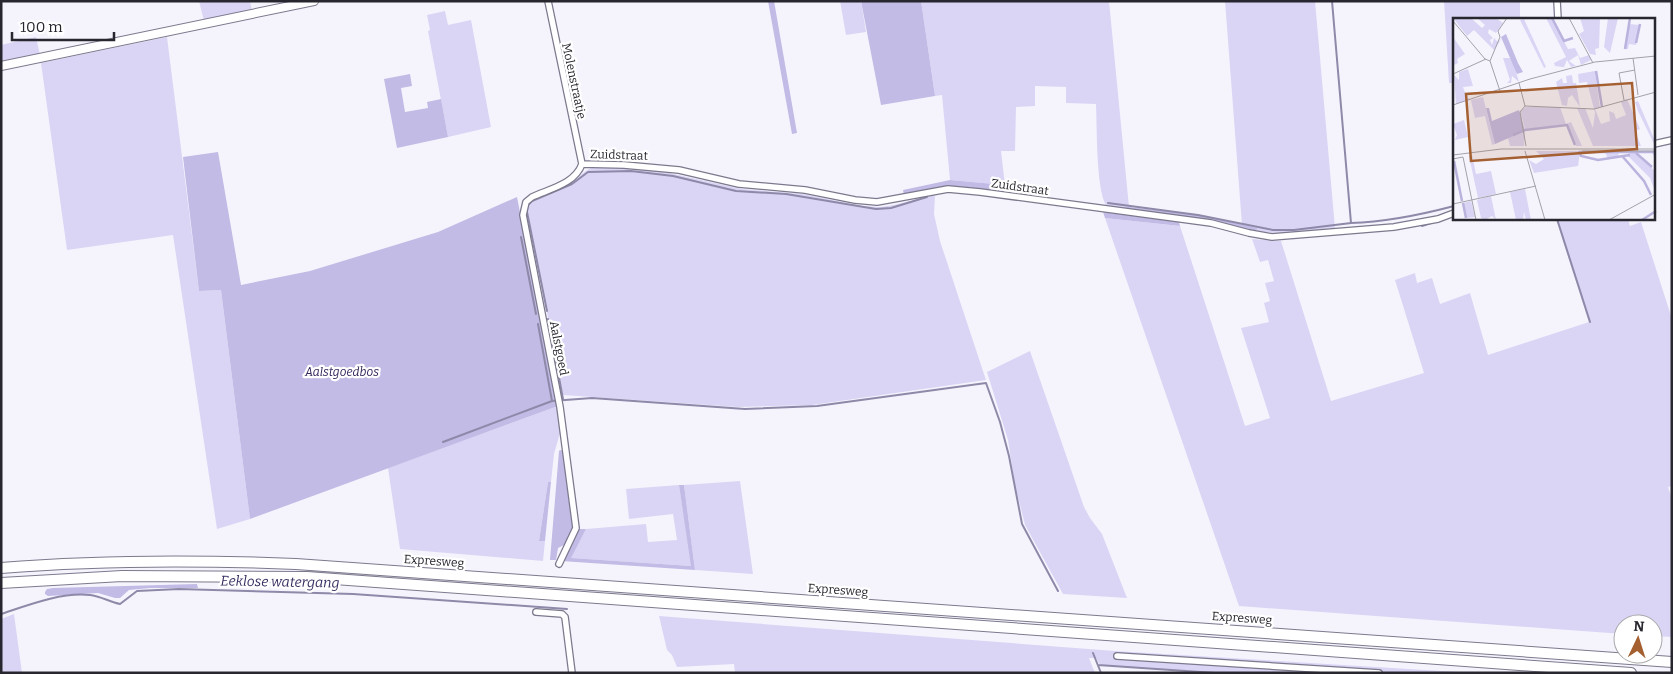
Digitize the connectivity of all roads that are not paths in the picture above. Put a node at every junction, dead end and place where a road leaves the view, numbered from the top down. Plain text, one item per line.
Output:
1 (314, 1) edge
2 (548, 1) edge
3 (1557, 1) edge
4 (1558, 18) edge
5 (1, 66) edge
6 (1672, 140) edge
7 (1656, 144) edge
8 (582, 164) junction
9 (1453, 213) edge
10 (559, 564) dead end
11 (1, 568) edge
12 (1, 583) edge
13 (536, 612) dead end
14 (1117, 656) dead end
15 (1672, 662) edge
16 (572, 673) edge
17 (1379, 673) edge
18 (1631, 673) edge

1 - 5 street
2 - 8 street, Molenstraatje
3 - 4 street
6 - 7 street
8 - 9 street, Zuidstraat
8 - 10 street, Aalstgoed
11 - 15 highway, Expresweg
12 - 18 highway, Expresweg
13 - 16 street
14 - 17 street

